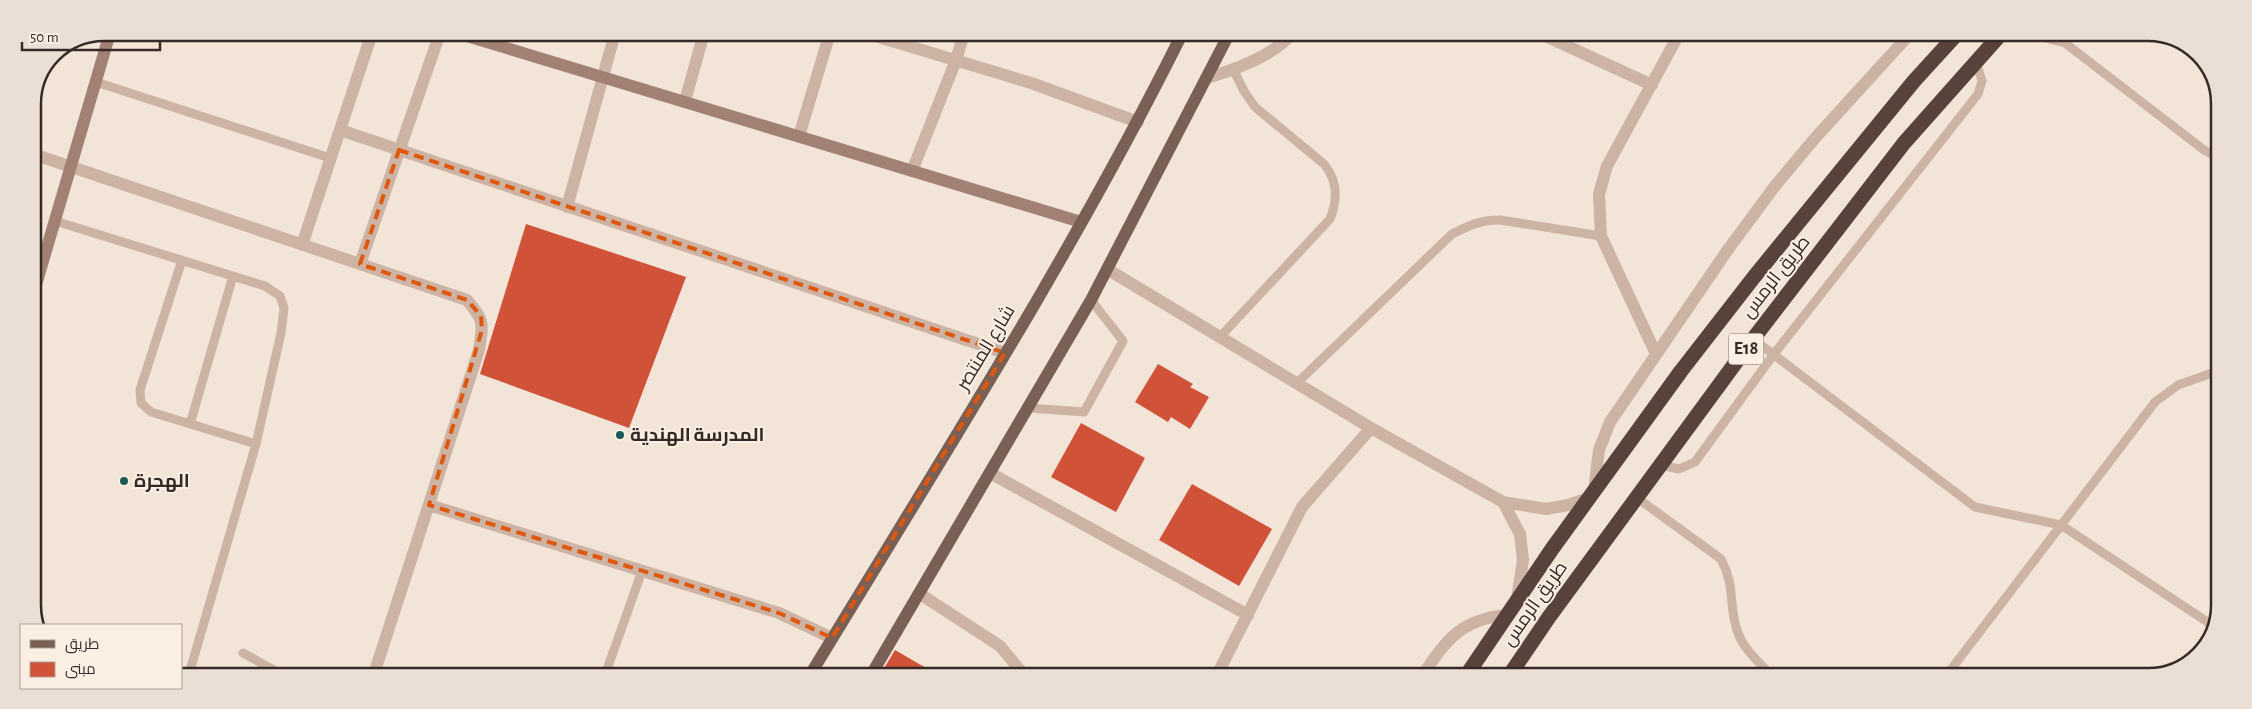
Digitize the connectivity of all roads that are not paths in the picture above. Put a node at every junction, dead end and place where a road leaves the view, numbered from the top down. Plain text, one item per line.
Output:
1 (107, 41) edge
2 (369, 41) edge
3 (437, 41) edge
4 (483, 41) edge
5 (613, 41) edge
6 (702, 41) edge
7 (828, 41) edge
8 (892, 41) edge
9 (962, 41) edge
10 (1178, 41) edge
11 (1226, 41) edge
12 (1285, 41) edge
13 (1557, 41) edge
14 (1675, 41) edge
15 (1904, 41) edge
16 (1951, 41) edge
17 (1995, 41) edge
18 (2067, 41) edge
19 (956, 60) junction
20 (1976, 62) junction
21 (1234, 69) junction
22 (604, 78) junction
23 (1207, 78) junction
24 (96, 82) junction
25 (1652, 85) junction
26 (684, 101) junction
27 (1138, 122) junction
28 (340, 130) junction
29 (799, 136) junction
30 (399, 150) junction
31 (2211, 154) edge
32 (41, 157) edge
33 (330, 158) junction
34 (71, 167) junction
35 (912, 171) junction
36 (567, 207) junction
37 (55, 221) junction
38 (1081, 222) junction
39 (1601, 236) junction
40 (302, 244) junction
41 (182, 260) junction
42 (360, 264) junction
43 (41, 268) edge
44 (1107, 269) junction
45 (233, 276) junction
46 (1091, 300) junction
47 (1220, 337) junction
48 (1753, 339) junction
49 (1005, 353) junction
50 (1656, 354) junction
51 (1774, 354) junction
52 (2211, 373) edge
53 (1297, 383) junction
54 (1028, 408) junction
55 (190, 424) junction
56 (1371, 428) junction
57 (256, 444) junction
58 (1660, 465) junction
59 (990, 473) junction
60 (1592, 494) junction
61 (1636, 497) junction
62 (1503, 502) junction
63 (429, 505) junction
64 (2061, 526) junction
65 (642, 571) junction
66 (920, 594) junction
67 (1517, 600) junction
68 (1248, 615) junction
69 (1507, 615) junction
70 (2208, 623) edge
71 (832, 638) junction
72 (243, 654) dead end
73 (191, 668) edge
74 (270, 668) edge
75 (376, 668) edge
76 (607, 668) edge
77 (814, 668) edge
78 (875, 668) edge
79 (1018, 668) edge
80 (1221, 668) edge
81 (1427, 668) edge
82 (1471, 668) edge
83 (1514, 668) edge
84 (1765, 668) edge
85 (1952, 668) edge

1 - 24 street
2 - 28 street
3 - 30 street
4 - 22 street
5 - 22 street
6 - 26 street
7 - 29 street
8 - 19 street
9 - 19 street
10 - 27 main road, شارع المنتصر
11 - 23 main road
12 - 21 street
13 - 25 street
14 - 25 street
15 - 50 street
16 - 60 highway, طريق الرمس / E18
17 - 20 highway, طريق الرمس / E18
18 - 31 lane
19 - 27 street
19 - 35 street
20 - 48 highway, طريق الرمس / E18
20 - 51 lane
21 - 23 street
21 - 47 lane
22 - 26 street
22 - 36 street
23 - 44 main road
24 - 33 lane
24 - 34 street
25 - 39 street
26 - 29 street
27 - 38 main road, شارع المنتصر
28 - 30 street
28 - 33 street
29 - 35 street
30 - 36 street
30 - 42 street
32 - 34 street
33 - 40 street
34 - 37 street
34 - 40 street
35 - 38 street
36 - 49 street
37 - 41 lane
37 - 43 street
38 - 49 main road, شارع المنتصر
39 - 50 street
39 - 53 lane
40 - 42 street
41 - 45 lane
41 - 55 lane
42 - 63 street
44 - 46 main road
44 - 47 street
45 - 55 lane
45 - 57 lane
46 - 54 main road
46 - 54 lane
47 - 53 street
48 - 51 lane
48 - 58 highway, طريق الرمس / E18
49 - 71 main road, شارع المنتصر
50 - 60 street
51 - 58 lane
51 - 64 lane
52 - 64 lane
53 - 56 street
54 - 59 main road
55 - 57 lane
56 - 62 street
56 - 68 street
57 - 73 lane
58 - 61 highway, طريق الرمس / E18
59 - 66 main road
59 - 68 street
60 - 62 street
60 - 67 highway, طريق الرمس / E18
61 - 83 highway, طريق الرمس / E18
61 - 84 lane
62 - 67 street
63 - 65 street
63 - 75 street
64 - 70 lane
64 - 85 lane
65 - 71 street
65 - 76 lane
66 - 78 main road
66 - 79 street
67 - 69 highway, طريق الرمس / E18
68 - 80 street
69 - 81 street
69 - 82 highway, طريق الرمس / E18
71 - 77 main road, شارع المنتصر
72 - 74 lane

